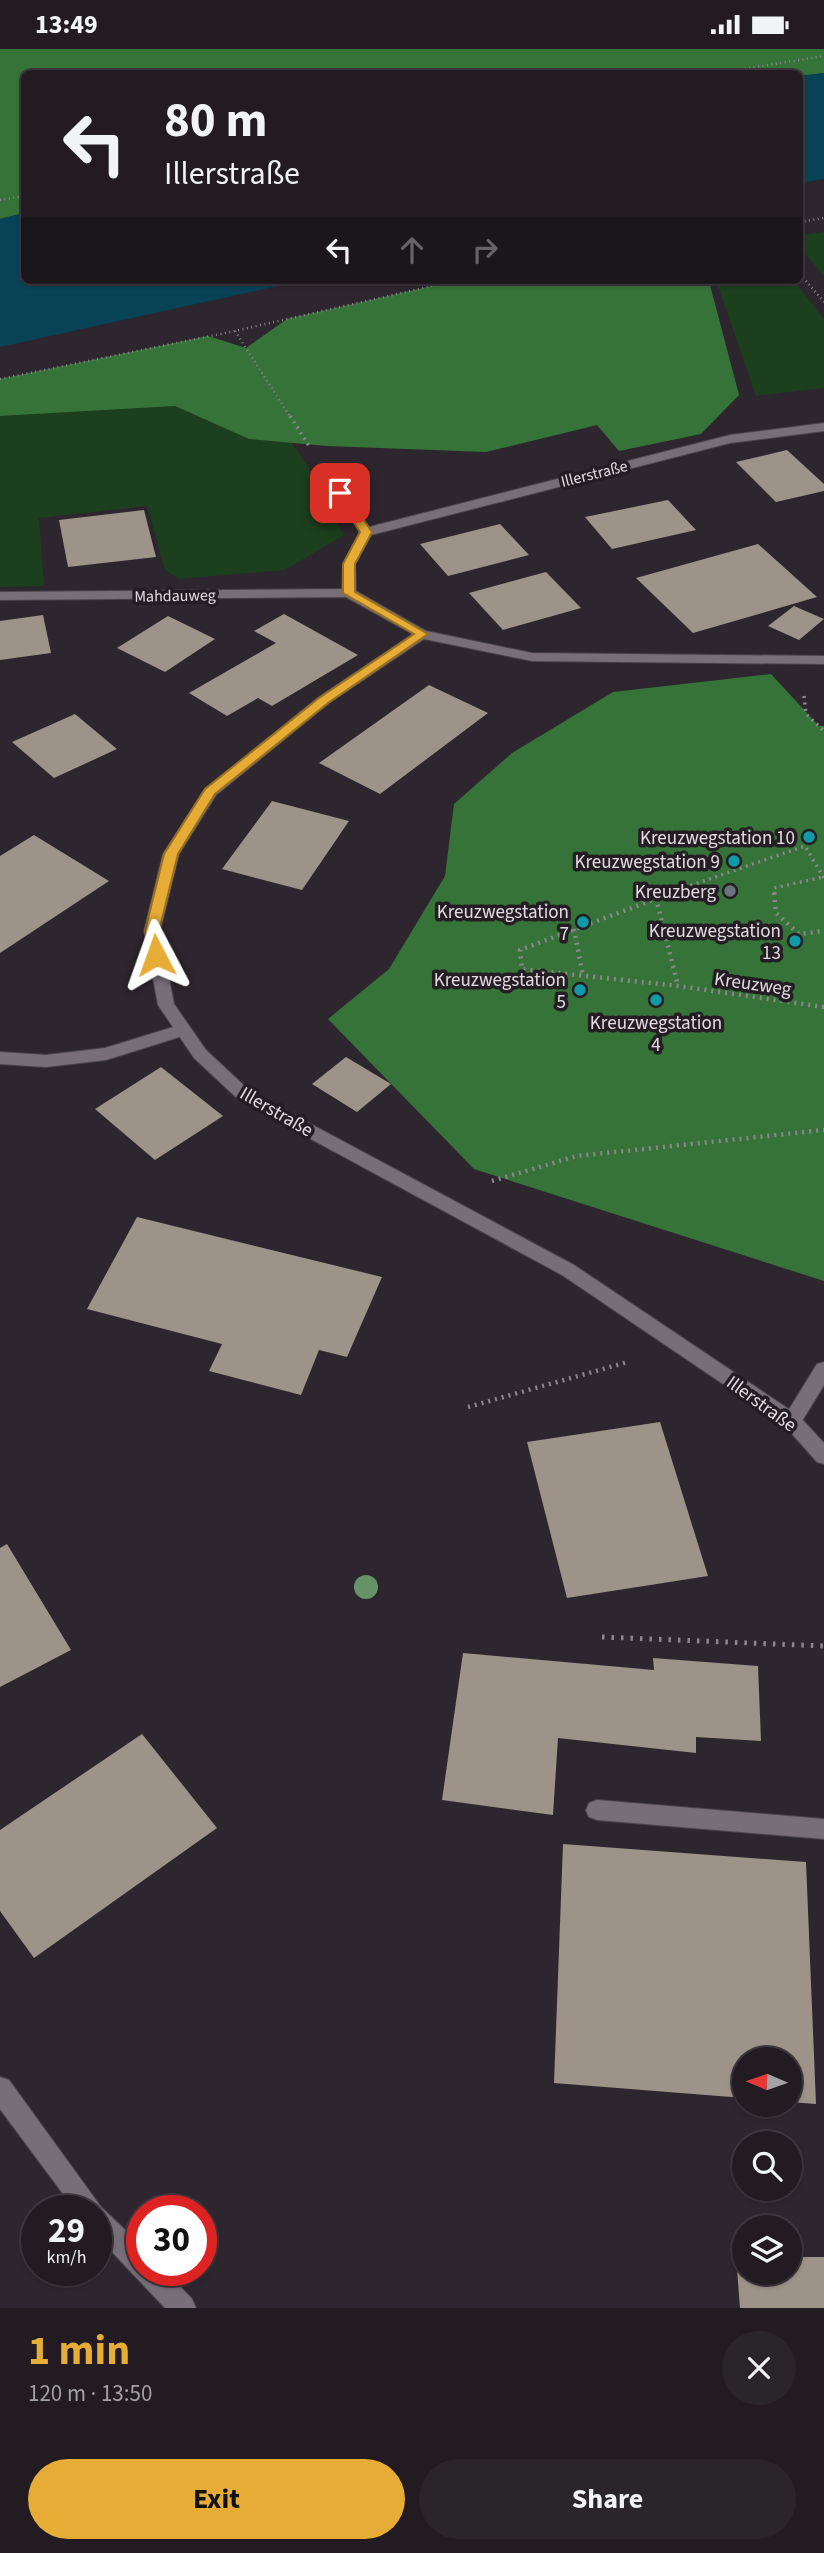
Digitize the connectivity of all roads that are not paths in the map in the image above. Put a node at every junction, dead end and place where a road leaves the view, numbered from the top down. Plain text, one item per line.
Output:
1 (824, 427) edge
2 (327, 473) road end
3 (366, 532) junction
4 (349, 593) junction
5 (0, 596) edge
6 (422, 634) junction
7 (824, 660) edge
8 (183, 1030) junction
9 (0, 1058) edge
10 (824, 1369) edge
11 (792, 1421) junction
12 (824, 1456) edge
13 (597, 1809) dead end
14 (824, 1829) edge
15 (0, 2089) edge
16 (79, 2195) edge
17 (112, 2234) edge
18 (126, 2248) edge
19 (162, 2286) edge
20 (183, 2308) edge

1 - 3 street, Illerstraße
2 - 3 street
3 - 4 street
4 - 5 street, Mahdauweg
4 - 6 street
6 - 7 street
6 - 8 street, Illerstraße
8 - 9 street
8 - 11 street, Illerstraße
10 - 11 street
11 - 12 street, Illerstraße
13 - 14 street
15 - 16 street
17 - 18 street
19 - 20 street

